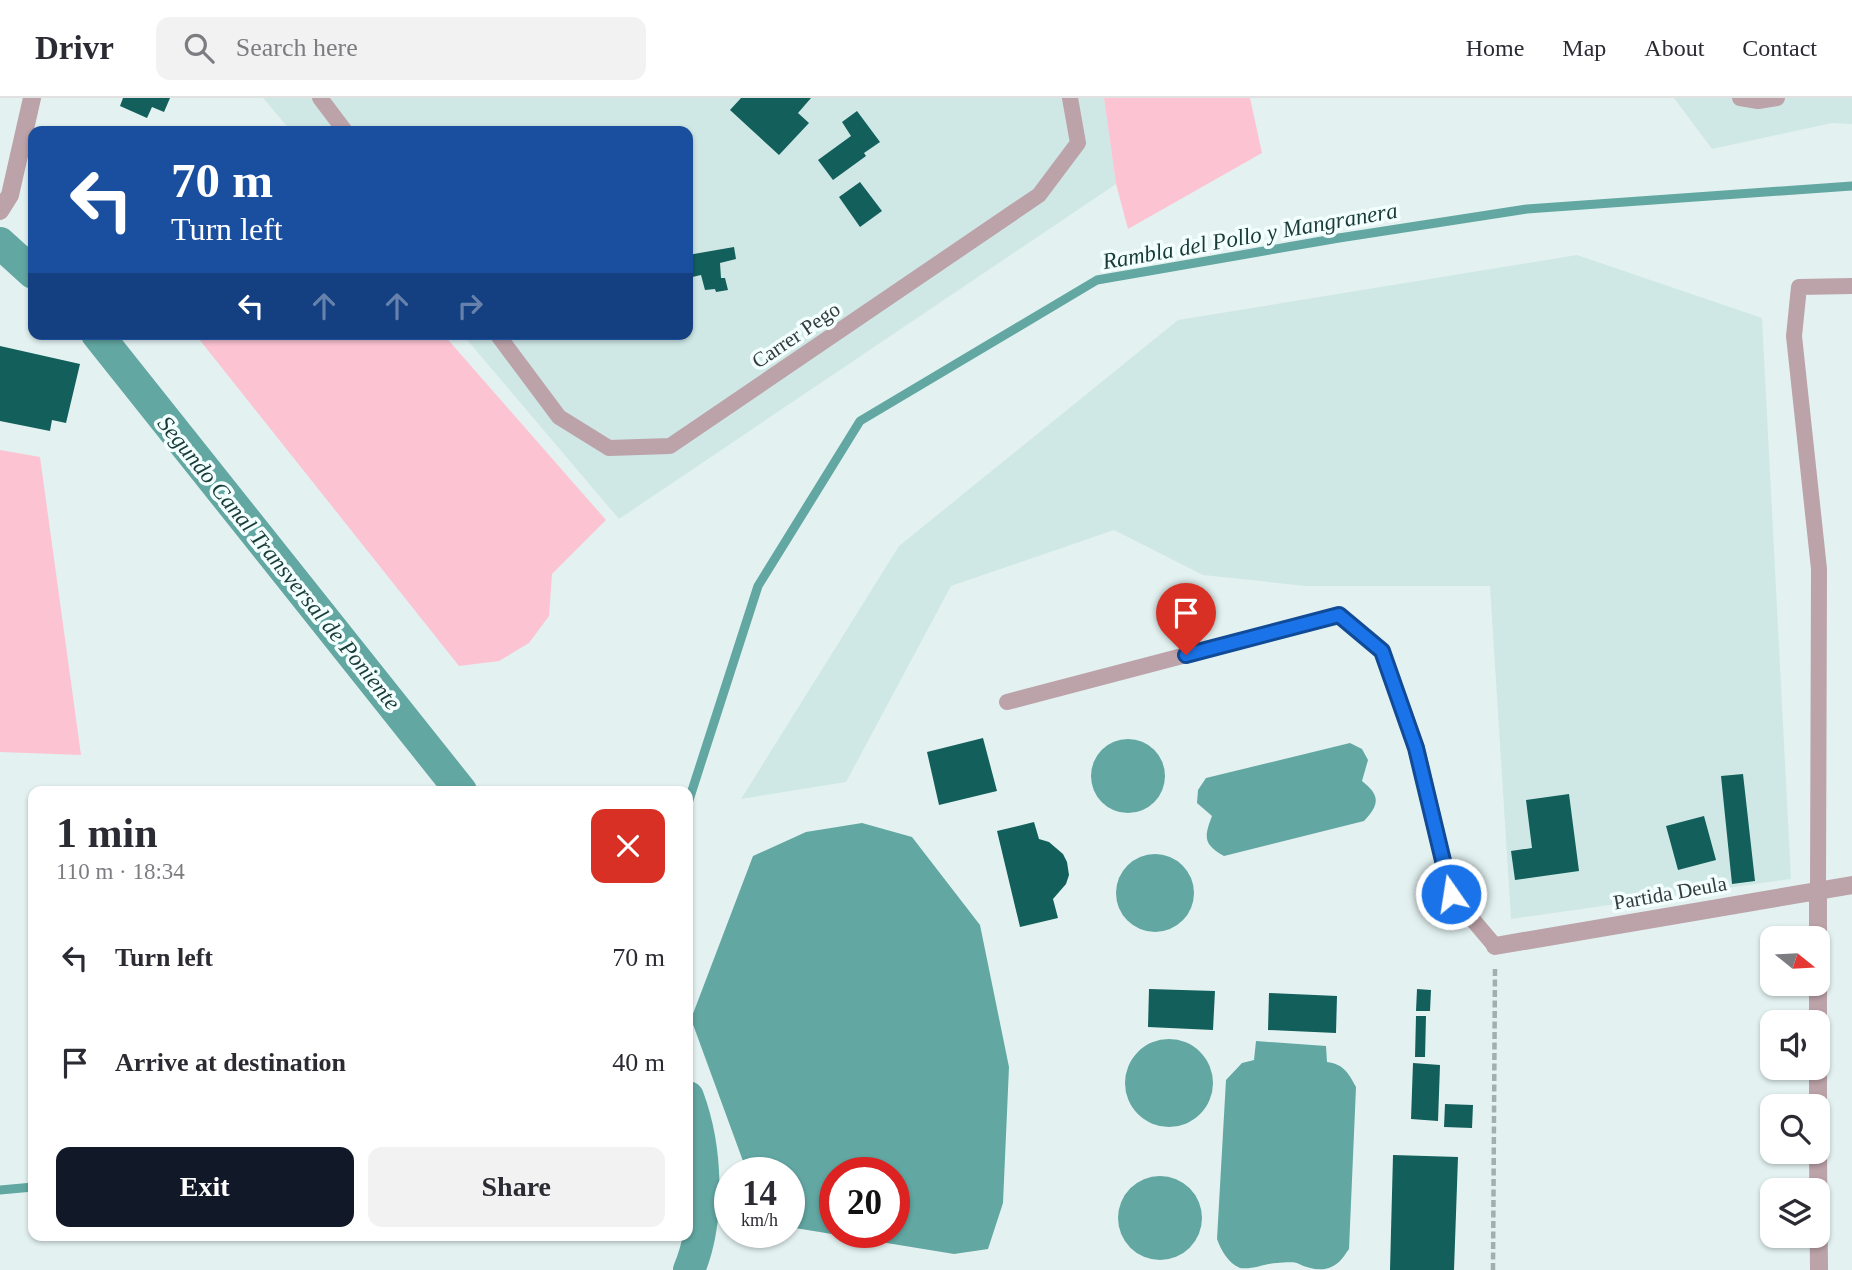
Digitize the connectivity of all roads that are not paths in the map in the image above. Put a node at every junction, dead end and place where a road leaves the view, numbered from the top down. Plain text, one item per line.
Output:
1 (32, 98) edge
2 (320, 98) edge
3 (1070, 98) edge
4 (1740, 98) edge
5 (1777, 98) edge
6 (341, 126) edge
7 (0, 211) edge
8 (1852, 286) edge
9 (502, 340) edge
10 (1007, 702) dead end
11 (1852, 886) edge
12 (1818, 891) junction
13 (1818, 926) edge
14 (1495, 946) joint
15 (1818, 1164) edge
16 (1819, 1270) edge

1 - 7 street
2 - 6 lane
3 - 9 lane, Carrer Pego
4 - 5 lane
8 - 12 lane
10 - 14 lane
11 - 12 street, Partida Deula
12 - 13 street
12 - 14 street, Partida Deula
15 - 16 street

